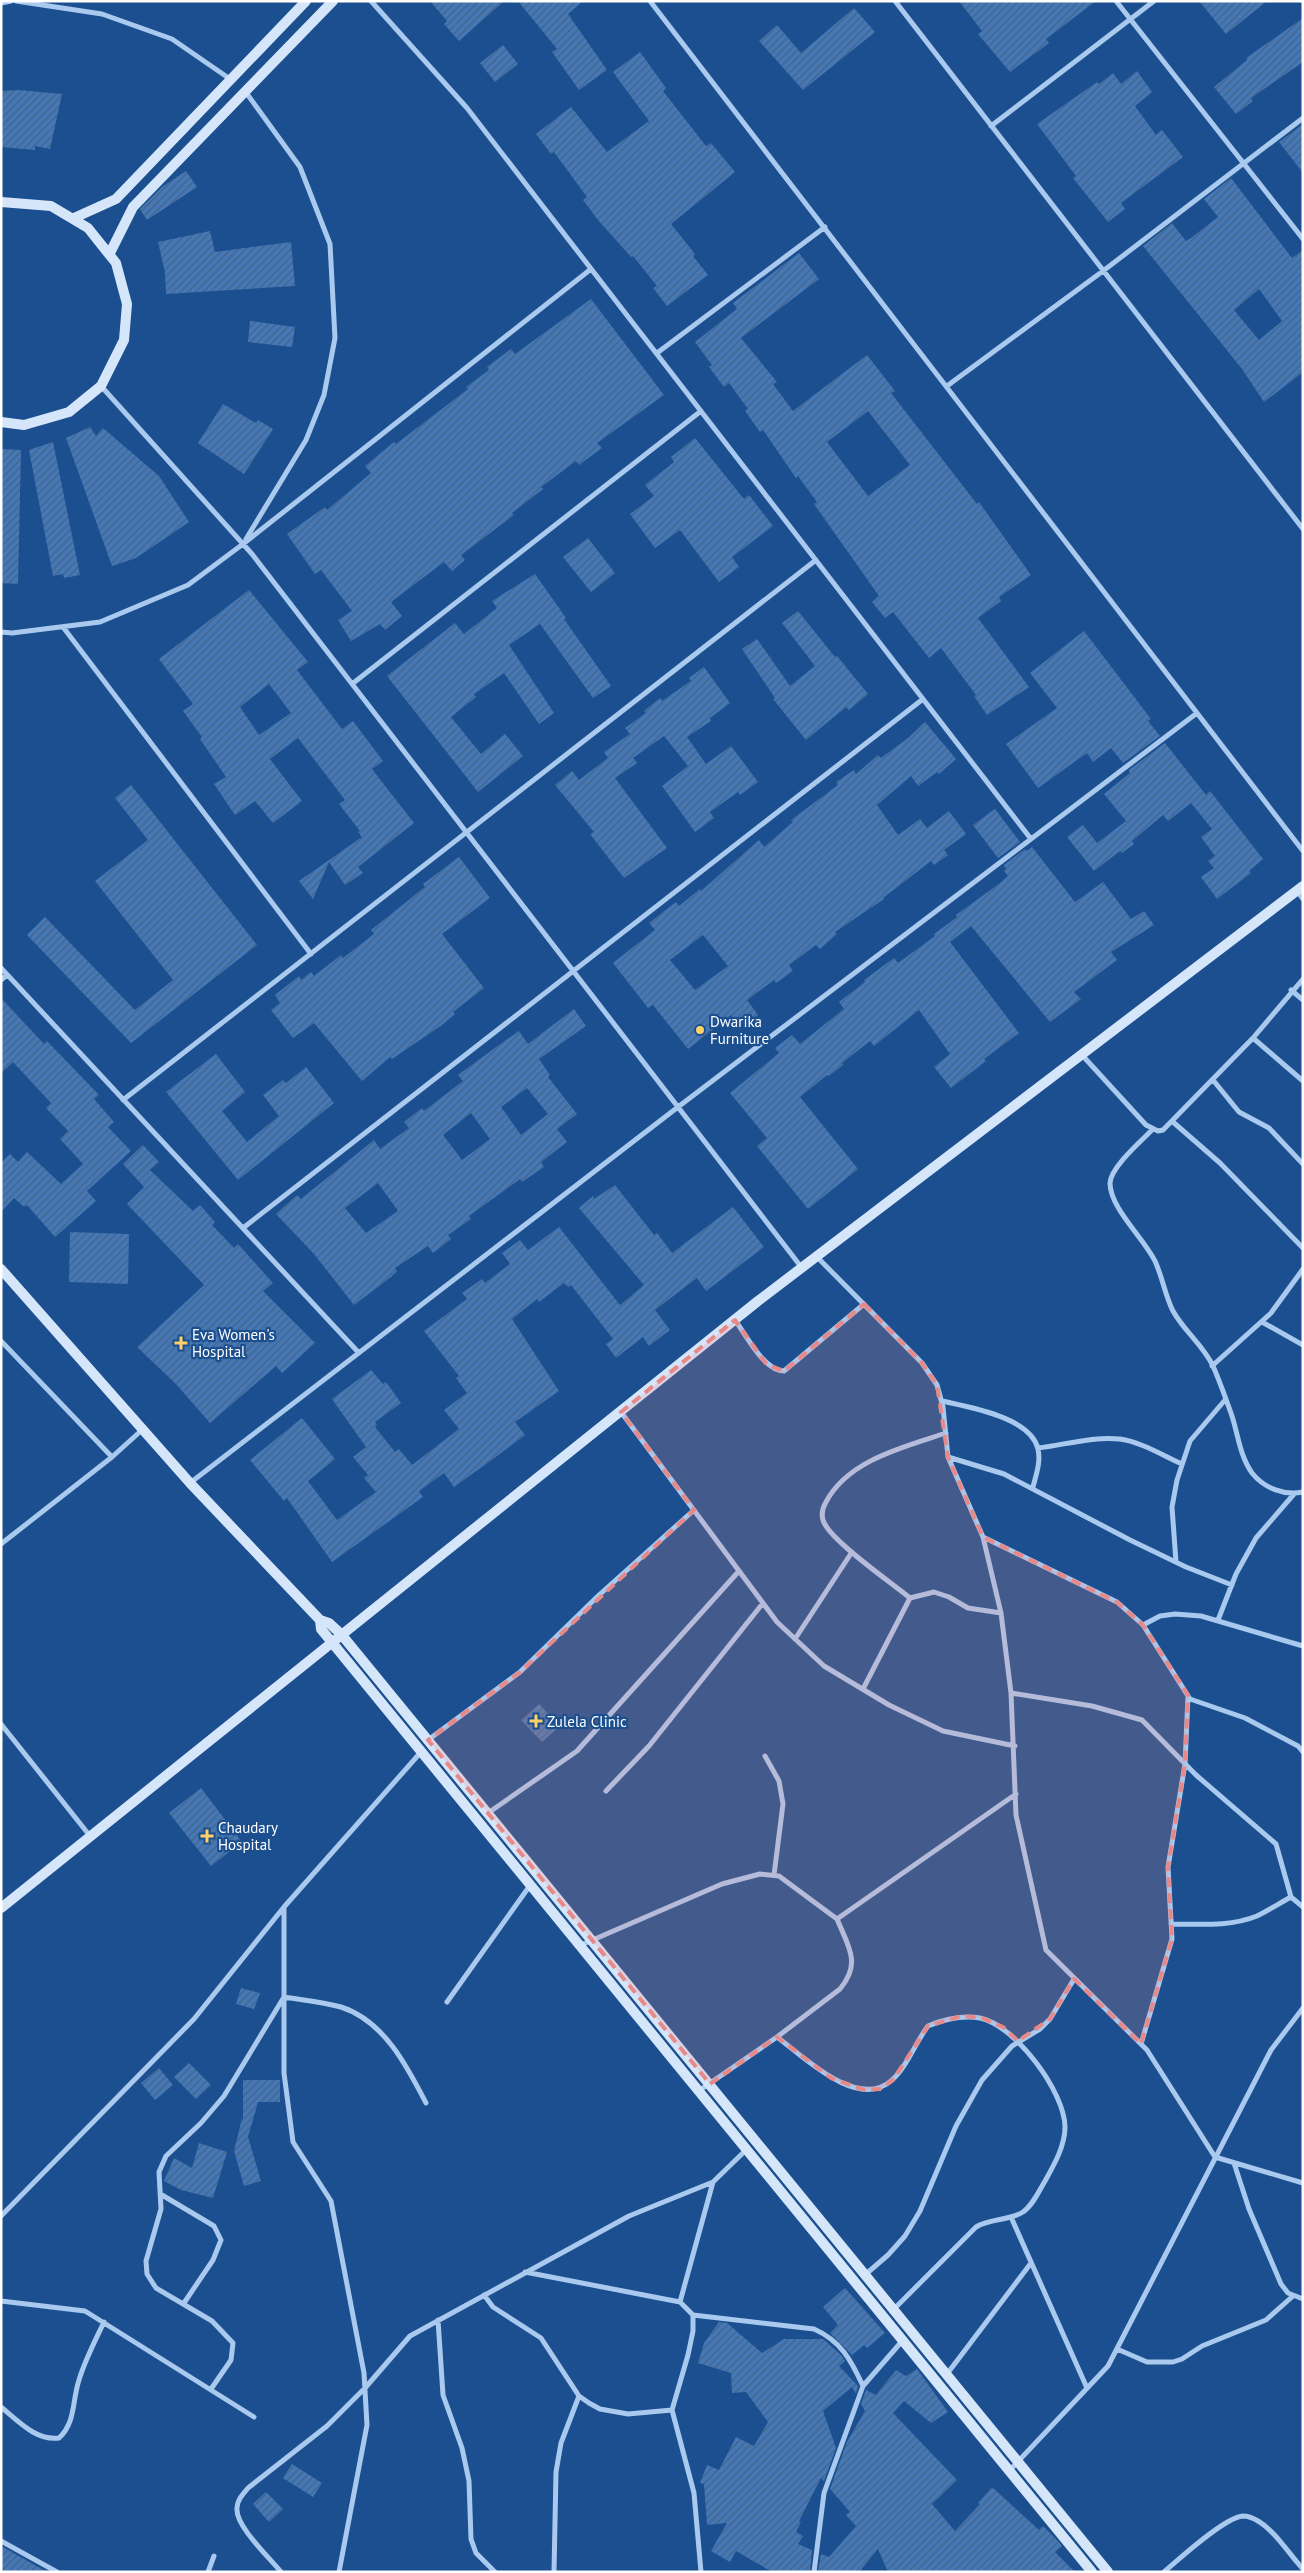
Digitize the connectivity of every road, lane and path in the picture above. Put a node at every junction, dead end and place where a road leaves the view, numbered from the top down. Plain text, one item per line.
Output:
1 (11, 1) edge
2 (16, 1) edge
3 (306, 1) edge
4 (333, 1) edge
5 (371, 1) edge
6 (650, 1) edge
7 (895, 1) edge
8 (1116, 1) edge
9 (1154, 1) edge
10 (1, 3) edge
11 (1130, 20) junction
12 (231, 79) junction
13 (245, 91) junction
14 (1303, 118) edge
15 (991, 126) junction
16 (1244, 163) junction
17 (1, 202) edge
18 (74, 218) junction
19 (825, 228) junction
20 (1303, 239) edge
21 (110, 253) junction
22 (591, 269) junction
23 (1103, 271) junction
24 (657, 353) junction
25 (101, 386) junction
26 (947, 386) junction
27 (701, 411) junction
28 (1, 422) edge
29 (1303, 529) edge
30 (243, 544) junction
31 (816, 560) junction
32 (63, 627) junction
33 (1, 632) edge
34 (352, 684) junction
35 (923, 699) junction
36 (1197, 713) junction
37 (467, 832) junction
38 (1031, 839) junction
39 (1303, 851) edge
40 (1301, 892) edge
41 (312, 954) junction
42 (1, 968) edge
43 (574, 971) junction
44 (7, 975) junction
45 (1303, 979) edge
46 (1, 980) edge
47 (1291, 990) junction
48 (1303, 1000) edge
49 (1252, 1038) junction
50 (1082, 1055) junction
51 (1213, 1080) junction
52 (1303, 1081) edge
53 (123, 1100) junction
54 (678, 1107) junction
55 (1173, 1122) junction
56 (1152, 1130) junction
57 (1303, 1164) edge
58 (243, 1228) junction
59 (1303, 1248) edge
60 (817, 1257) junction
61 (802, 1268) junction
62 (1, 1269) edge
63 (1303, 1269) edge
64 (864, 1304) junction
65 (735, 1320) junction
66 (1262, 1322) junction
67 (1, 1341) edge
68 (1303, 1345) edge
69 (359, 1353) junction
70 (1212, 1366) junction
71 (1225, 1400) junction
72 (942, 1401) junction
73 (621, 1412) junction
74 (143, 1429) junction
75 (946, 1433) junction
76 (1038, 1448) junction
77 (948, 1456) junction
78 (112, 1457) junction
79 (1182, 1464) junction
80 (190, 1483) junction
81 (1032, 1487) junction
82 (1303, 1492) edge
83 (1294, 1494) junction
84 (694, 1510) junction
85 (983, 1537) junction
86 (1, 1544) edge
87 (852, 1552) junction
88 (1176, 1562) junction
89 (739, 1571) junction
90 (1232, 1585) junction
91 (910, 1598) junction
92 (763, 1603) junction
93 (1001, 1614) junction
94 (320, 1620) junction
95 (1218, 1620) junction
96 (1143, 1625) junction
97 (341, 1634) junction
98 (794, 1639) junction
99 (332, 1642) junction
100 (1303, 1646) edge
101 (863, 1689) junction
102 (1011, 1693) junction
103 (1188, 1695) junction
104 (1, 1724) edge
105 (428, 1740) junction
106 (1015, 1746) junction
107 (422, 1752) junction
108 (1303, 1752) edge
109 (765, 1756) dead end
110 (1185, 1764) junction
111 (606, 1791) dead end
112 (1016, 1794) junction
113 (488, 1813) junction
114 (90, 1836) junction
115 (774, 1875) junction
116 (531, 1884) junction
117 (1291, 1897) junction
118 (284, 1907) junction
119 (1303, 1907) edge
120 (1, 1908) edge
121 (837, 1919) junction
122 (1171, 1924) junction
123 (592, 1940) junction
124 (581, 1945) junction
125 (1074, 1979) junction
126 (284, 1996) junction
127 (447, 2002) dead end
128 (1303, 2008) edge
129 (777, 2037) junction
130 (1018, 2041) junction
131 (1141, 2044) junction
132 (710, 2084) junction
133 (700, 2090) junction
134 (426, 2103) dead end
135 (748, 2148) junction
136 (1214, 2157) junction
137 (1234, 2163) junction
138 (713, 2182) junction
139 (1303, 2183) edge
140 (162, 2195) junction
141 (1, 2216) edge
142 (1012, 2217) junction
143 (1031, 2263) junction
144 (525, 2272) junction
145 (866, 2274) junction
146 (484, 2295) junction
147 (1293, 2296) junction
148 (1303, 2298) edge
149 (1, 2301) edge
150 (680, 2302) junction
151 (184, 2303) junction
152 (894, 2309) junction
153 (693, 2315) junction
154 (438, 2320) junction
155 (104, 2322) junction
156 (903, 2339) junction
157 (1117, 2349) junction
158 (947, 2374) junction
159 (863, 2386) junction
160 (365, 2388) junction
161 (1087, 2388) junction
162 (211, 2389) junction
163 (579, 2396) junction
164 (1, 2407) edge
165 (672, 2410) junction
166 (254, 2417) dead end
167 (1019, 2461) junction
168 (1010, 2470) junction
169 (1, 2541) edge
170 (214, 2556) dead end
171 (1302, 2570) edge
172 (57, 2572) edge
173 (208, 2572) edge
174 (282, 2572) edge
175 (339, 2572) edge
176 (495, 2572) edge
177 (554, 2572) edge
178 (701, 2572) edge
179 (814, 2572) edge
180 (1092, 2572) edge
181 (1108, 2572) edge
182 (1164, 2572) edge

1 - 10 street
2 - 12 street
3 - 12 street
4 - 13 street
5 - 22 street
6 - 19 street
7 - 15 street
8 - 11 street
9 - 11 street
11 - 15 street
11 - 16 street
12 - 18 street
13 - 21 street
13 - 30 street
14 - 16 street
15 - 23 street
16 - 20 street
16 - 23 street
17 - 18 street
18 - 21 street
19 - 24 street
19 - 26 street
21 - 25 street
22 - 24 street
22 - 30 street
23 - 26 street
23 - 29 street
24 - 27 street
25 - 28 street
25 - 30 street
26 - 36 street
27 - 31 street
27 - 34 street
30 - 32 street
30 - 34 street
31 - 35 street
31 - 37 street
32 - 33 street
32 - 41 street
34 - 37 street
35 - 38 street
35 - 43 street
36 - 38 street
36 - 39 street
37 - 41 street
37 - 43 street
38 - 54 street
40 - 50 street
41 - 53 street
42 - 44 street
43 - 54 street
43 - 58 street
44 - 46 street
44 - 53 street
45 - 47 street
47 - 48 street
47 - 49 street
49 - 51 street
49 - 52 street
50 - 56 street
50 - 60 street
51 - 55 street
51 - 57 street
53 - 58 street
54 - 61 street
54 - 69 street
55 - 56 street
55 - 59 street
56 - 70 street
58 - 69 street
60 - 61 street
60 - 64 street
61 - 65 street
62 - 74 street
63 - 66 street
64 - 65 street
64 - 72 street
65 - 73 street
66 - 68 street
66 - 70 street
67 - 78 street
69 - 80 street
70 - 71 street
71 - 79 street
71 - 83 street
72 - 75 street
72 - 76 street
73 - 84 street
73 - 97 street
74 - 78 street
74 - 80 street
75 - 77 street
75 - 87 street
76 - 79 street
76 - 81 street
77 - 81 street
77 - 85 street
78 - 86 street
79 - 88 street
80 - 94 street
81 - 88 street
82 - 83 street
83 - 90 street
84 - 89 street
84 - 105 street
85 - 93 street
85 - 96 street
87 - 91 street
87 - 98 street
88 - 90 street
89 - 92 street
89 - 113 street
90 - 95 street
91 - 93 street
91 - 101 street
92 - 98 street
92 - 111 street
93 - 102 street
94 - 97 street
94 - 99 street
95 - 96 street
95 - 100 street
96 - 103 street
97 - 99 street
97 - 105 street
98 - 101 street
99 - 107 street
99 - 114 street
101 - 106 street
102 - 106 street
102 - 110 street
103 - 108 street
103 - 110 street
104 - 114 street
105 - 113 street
106 - 112 street
107 - 116 street
107 - 118 street
109 - 115 street
110 - 117 street
110 - 122 street
112 - 121 street
112 - 125 street
113 - 123 street
114 - 120 street
115 - 121 street
115 - 123 street
116 - 124 street
116 - 127 street
117 - 119 street
117 - 122 street
118 - 126 street
118 - 141 street
121 - 129 street
122 - 131 street
123 - 124 street
123 - 132 street
124 - 133 street
125 - 130 street
125 - 131 street
126 - 134 street
126 - 140 street
126 - 160 street
128 - 136 street
129 - 130 street
129 - 132 street
130 - 142 street
130 - 145 street
131 - 136 street
132 - 133 street
132 - 145 street
133 - 135 street
135 - 138 street
135 - 156 street
136 - 137 street
136 - 157 street
137 - 139 street
137 - 147 street
138 - 144 street
138 - 150 street
140 - 151 street
140 - 151 street
142 - 143 street
142 - 152 street
143 - 158 street
143 - 161 street
144 - 146 street
144 - 150 street
145 - 152 street
146 - 154 street
146 - 163 street
147 - 148 street
147 - 157 street
149 - 155 street
150 - 153 street
151 - 162 street
152 - 158 street
153 - 159 street
153 - 165 street
154 - 160 street
154 - 176 street
155 - 162 street
155 - 164 street
156 - 159 street
156 - 168 street
157 - 161 street
158 - 167 street
159 - 179 street
160 - 174 street
160 - 175 street
161 - 167 street
162 - 166 street
163 - 165 street
163 - 177 street
165 - 178 street
167 - 168 street
167 - 181 street
168 - 180 street
169 - 172 street
170 - 173 street
171 - 182 street

